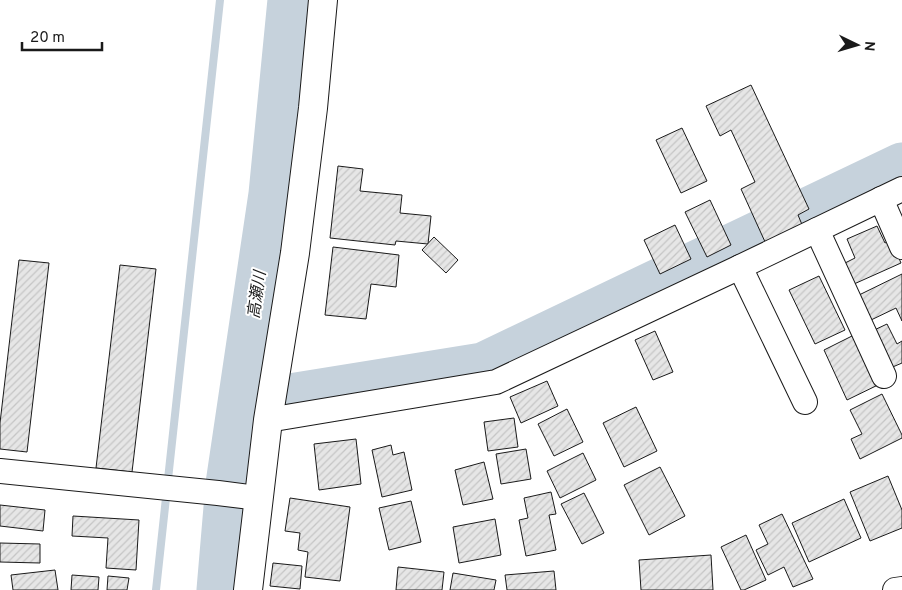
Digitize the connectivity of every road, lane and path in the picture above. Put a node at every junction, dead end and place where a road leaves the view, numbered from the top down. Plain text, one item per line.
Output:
1 (322, 0) edge
2 (902, 189) edge
3 (881, 199) junction
4 (817, 230) junction
5 (902, 247) edge
6 (740, 267) junction
7 (884, 376) dead end
8 (805, 402) dead end
9 (268, 420) junction
10 (0, 471) edge
11 (258, 498) junction
12 (251, 589) edge
13 (902, 589) edge
14 (895, 590) edge

1 - 9 street
2 - 3 street
3 - 4 street
3 - 5 street
4 - 6 street
4 - 7 street
6 - 8 street
6 - 9 street
9 - 11 street
10 - 11 street
11 - 12 street
13 - 14 street

